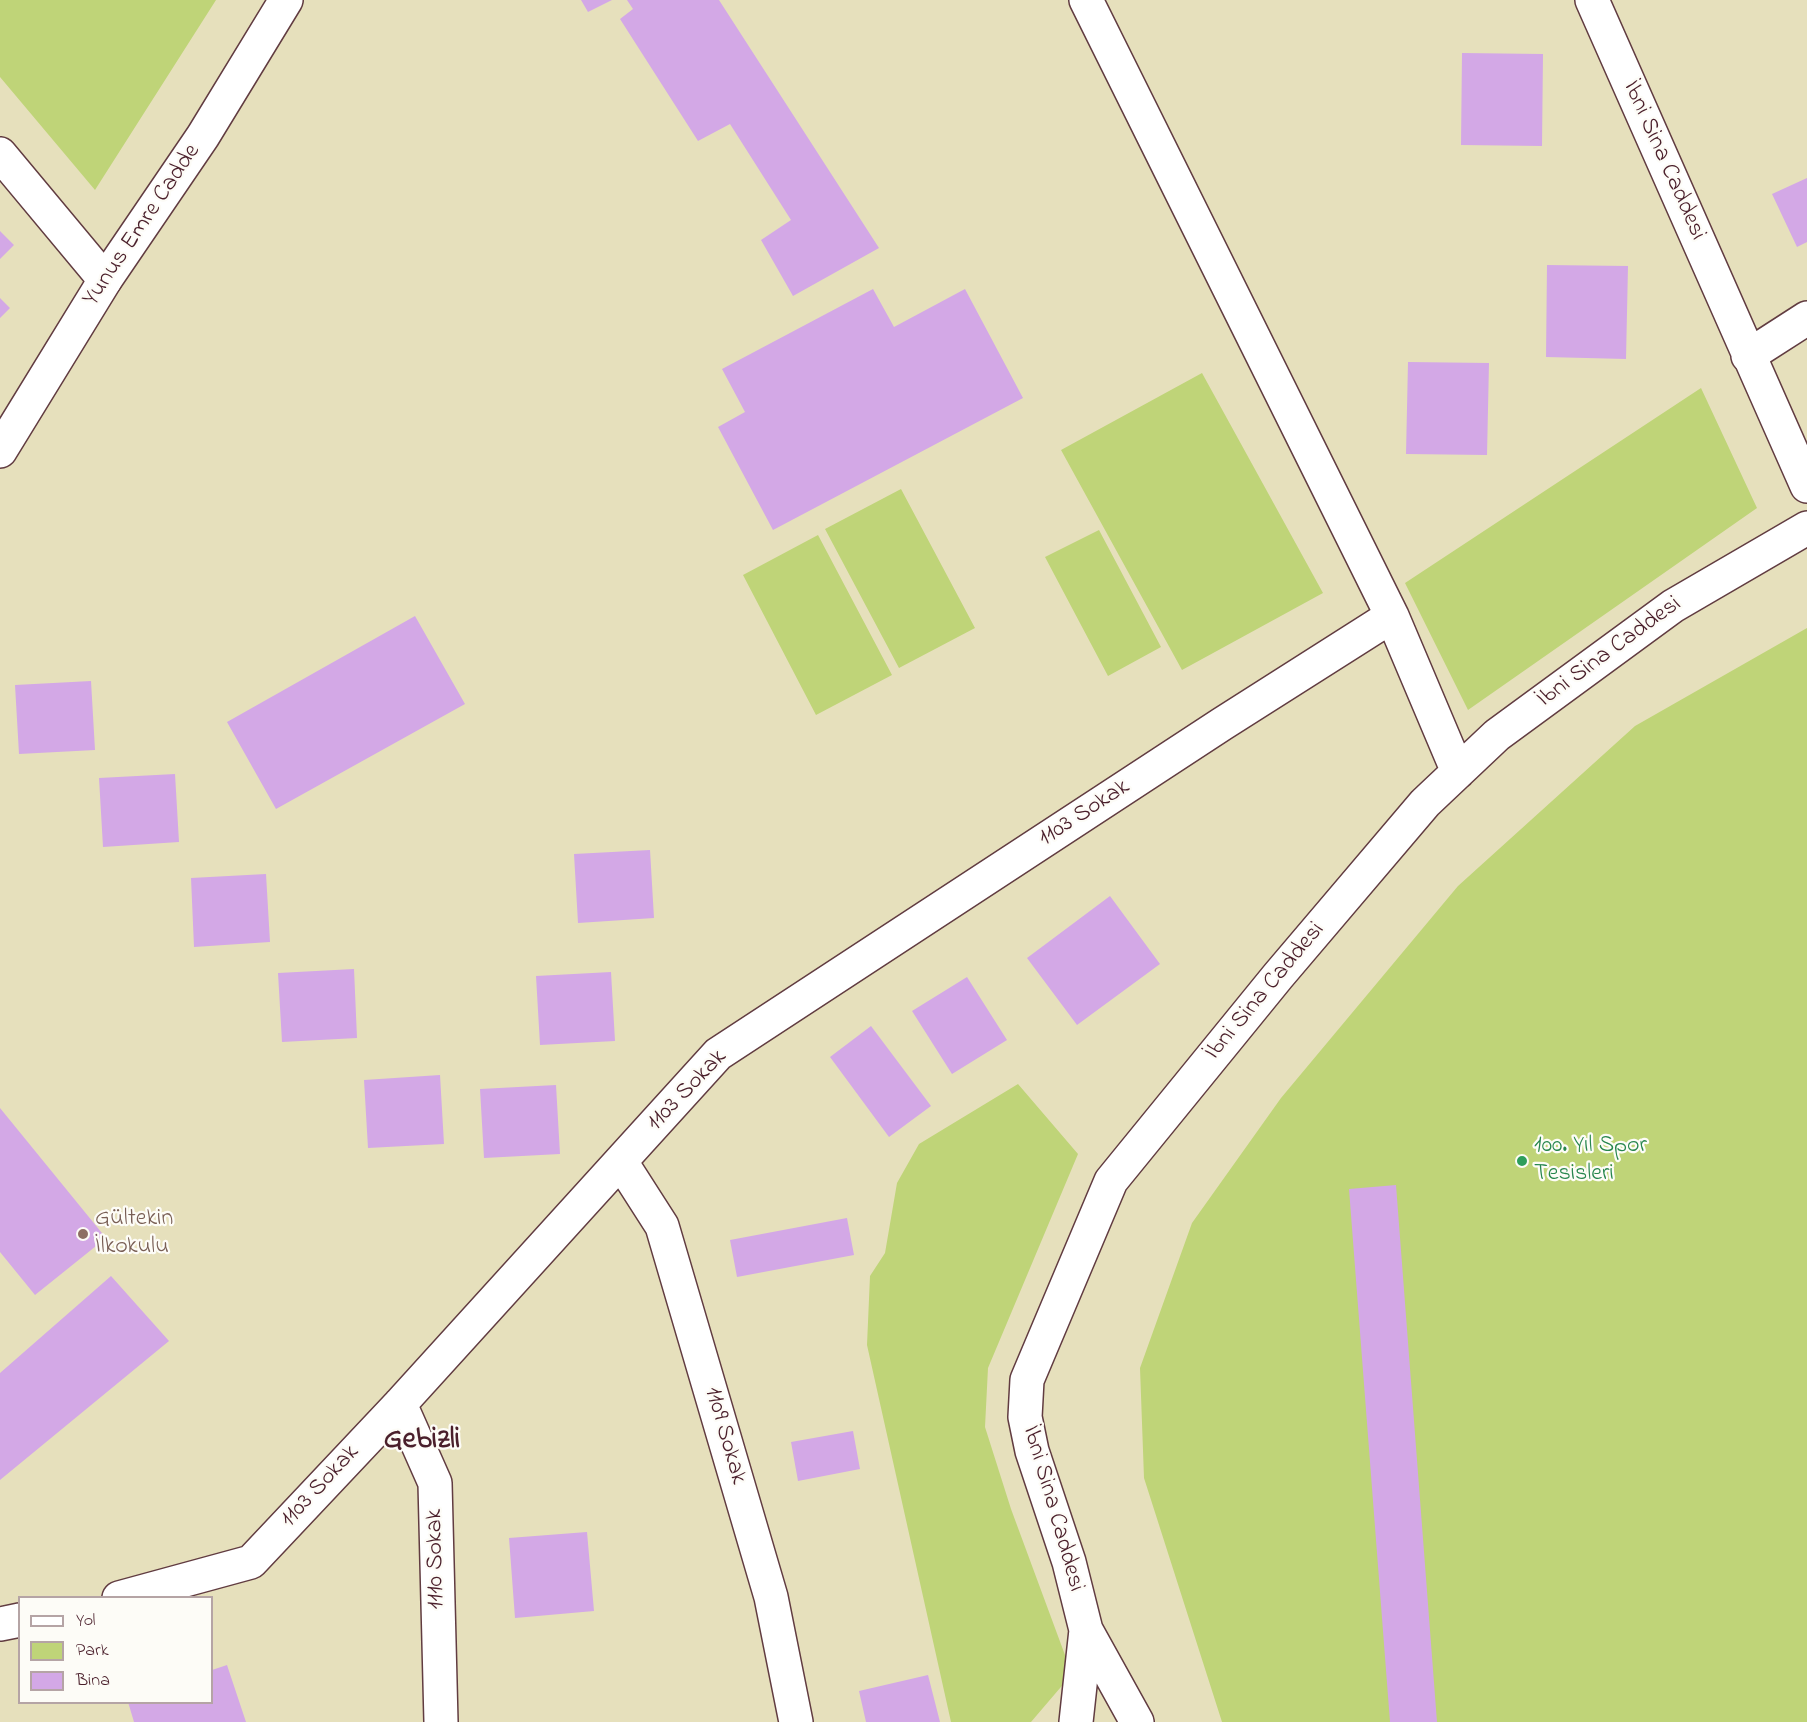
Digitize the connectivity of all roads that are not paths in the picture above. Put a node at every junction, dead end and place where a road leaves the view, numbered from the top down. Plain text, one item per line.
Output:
1 (286, 0) edge
2 (1086, 0) edge
3 (1592, 0) edge
4 (0, 154) edge
5 (105, 280) junction
6 (1807, 318) edge
7 (1748, 356) junction
8 (0, 451) edge
9 (1807, 486) edge
10 (1807, 528) edge
11 (1392, 616) junction
12 (1458, 772) junction
13 (621, 1162) junction
14 (400, 1404) junction
15 (126, 1596) edge
16 (18, 1620) edge
17 (0, 1624) edge
18 (1086, 1630) junction
19 (441, 1722) edge
20 (796, 1722) edge
21 (1076, 1722) edge
22 (1137, 1722) edge

1 - 5 street, Yunus Emre Cadde
2 - 11 street
3 - 7 street, İbni Sina Caddesi
4 - 5 street
5 - 8 street, Yunus Emre Cadde
6 - 7 street
7 - 9 street, İbni Sina Caddesi
10 - 12 street, İbni Sina Caddesi
11 - 12 street
11 - 13 street, 1103 Sokak
12 - 18 street, İbni Sina Caddesi
13 - 14 street, 1103 Sokak
13 - 20 street, 1109 Sokak
14 - 15 street, 1103 Sokak
14 - 19 street, 1110 Sokak
16 - 17 street
18 - 21 street, İbni Sina Caddesi
18 - 22 street, İbni Sina Caddesi

